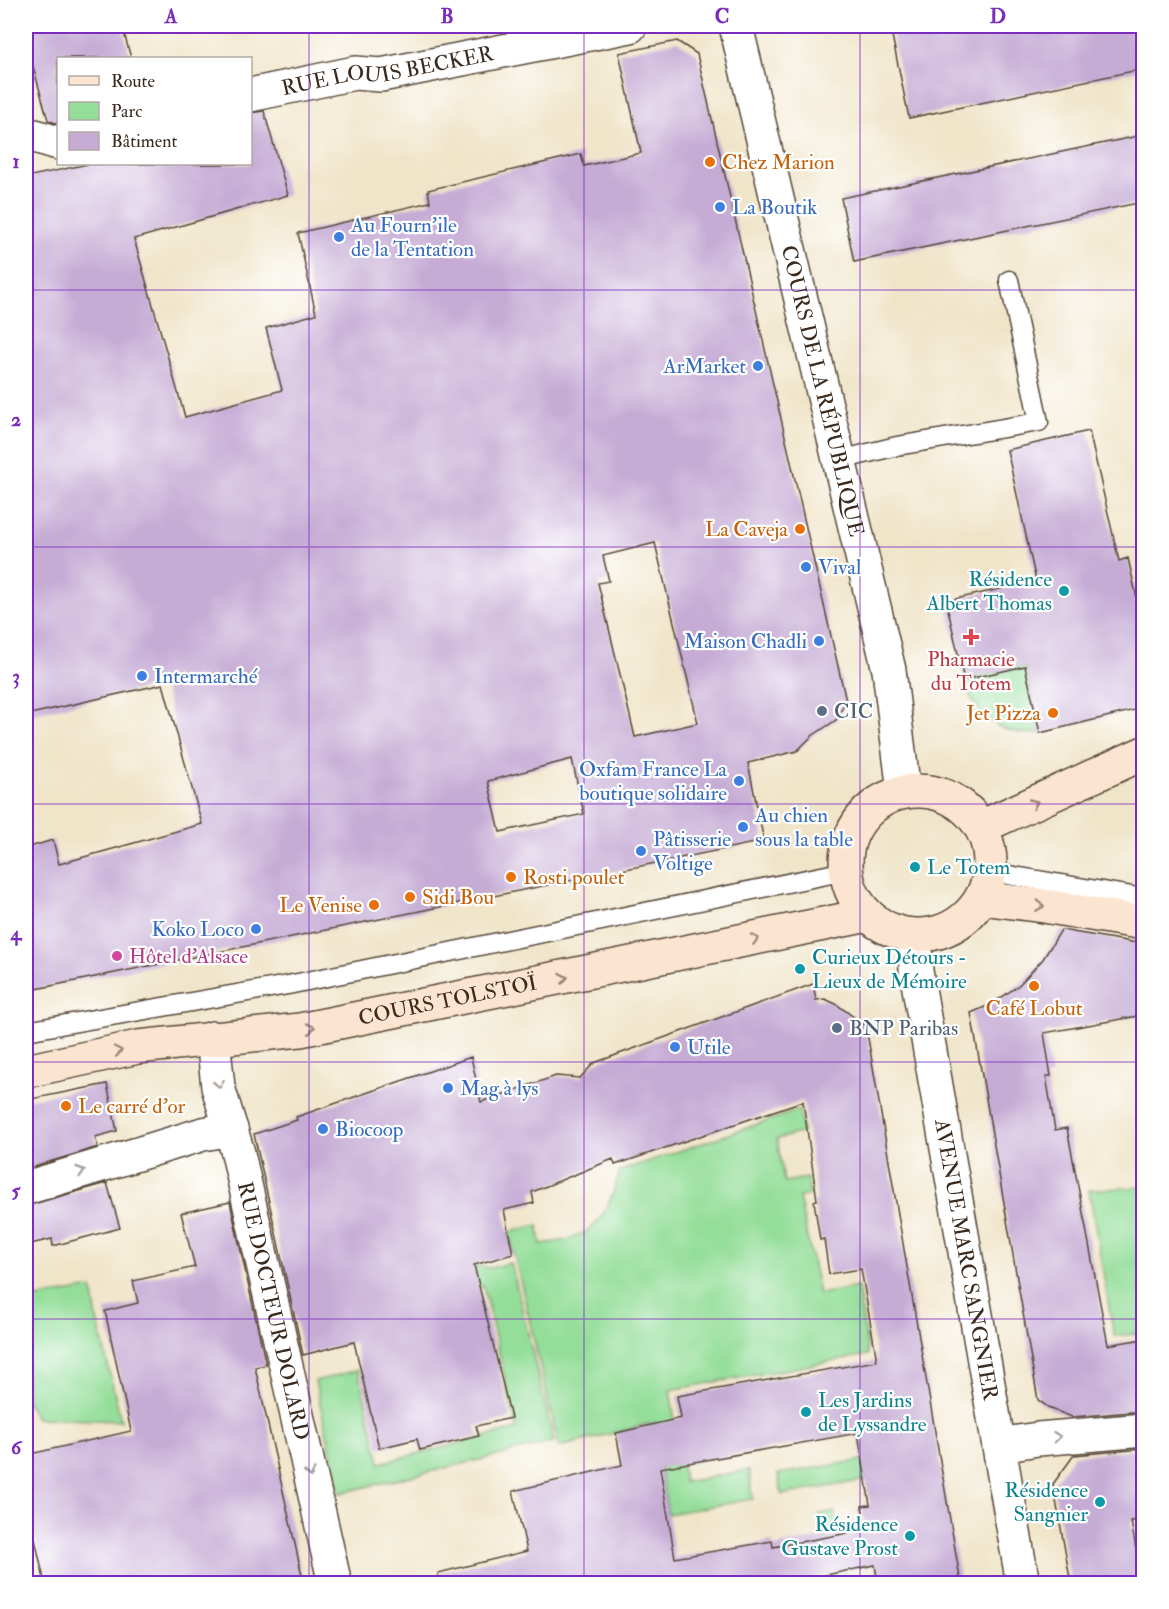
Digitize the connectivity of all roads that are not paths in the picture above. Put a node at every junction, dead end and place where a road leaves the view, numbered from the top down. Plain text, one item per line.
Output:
1 (630, 26) edge
2 (736, 26) edge
3 (252, 95) edge
4 (26, 138) edge
5 (57, 143) edge
6 (1009, 280) dead end
7 (840, 460) junction
8 (1143, 753) edge
9 (904, 792) junction
10 (981, 827) junction
11 (846, 871) junction
12 (986, 885) junction
13 (1143, 898) edge
14 (868, 915) junction
15 (1143, 923) edge
16 (915, 936) junction
17 (26, 1031) edge
18 (213, 1038) junction
19 (26, 1071) edge
20 (231, 1129) junction
21 (26, 1188) edge
22 (1143, 1430) edge
23 (999, 1445) junction
24 (335, 1584) edge
25 (1023, 1584) edge

1 - 3 street, RUE LOUIS BECKER
2 - 7 street, COURS DE LA RÉPUBLIQUE
4 - 5 street
6 - 7 lane
7 - 9 street, COURS DE LA RÉPUBLIQUE
10 -> 8 main road
9 - 10 main road
9 - 11 main road
10 - 12 main road
11 - 14 main road
11 - 17 lane
12 - 13 lane
12 -> 15 main road
12 - 16 main road
14 - 16 main road
18 -> 14 main road, COURS TOLSTOÏ
16 - 23 street, AVENUE MARC SANGNIER
19 -> 18 main road, COURS TOLSTOÏ
18 -> 20 street, RUE DOCTEUR DOLARD
21 -> 20 street
20 -> 24 street, RUE DOCTEUR DOLARD
23 -> 22 street
23 - 25 street, AVENUE MARC SANGNIER

